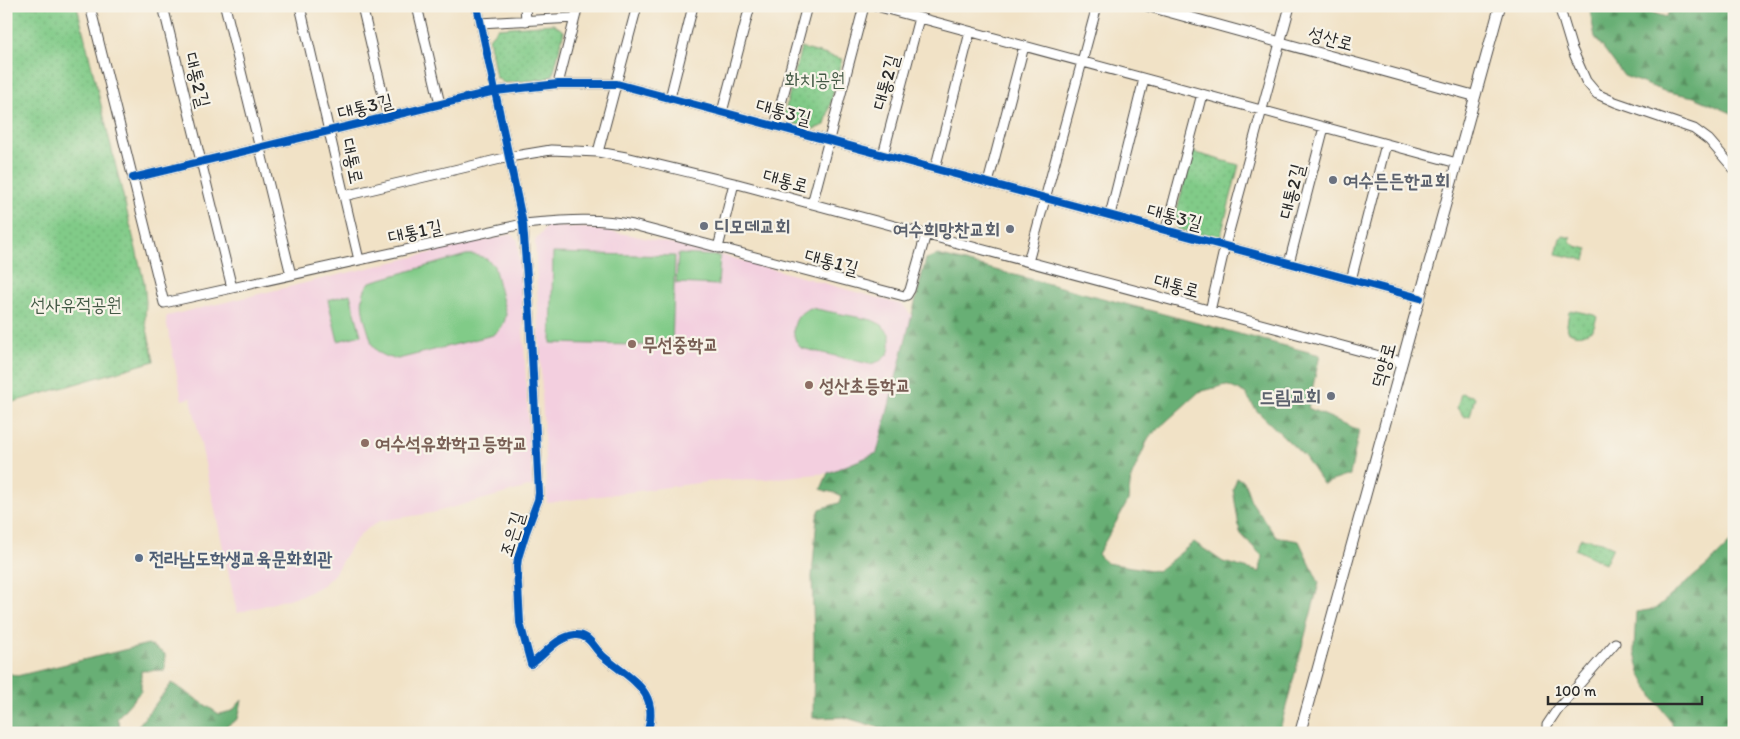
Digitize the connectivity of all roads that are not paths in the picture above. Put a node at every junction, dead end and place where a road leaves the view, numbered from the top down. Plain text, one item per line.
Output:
1 (90, 6) edge
2 (163, 6) edge
3 (225, 6) edge
4 (300, 6) edge
5 (362, 6) edge
6 (417, 6) edge
7 (477, 6) edge
8 (525, 6) edge
9 (578, 6) edge
10 (637, 6) edge
11 (693, 6) edge
12 (750, 6) edge
13 (807, 6) edge
14 (864, 6) edge
15 (876, 6) edge
16 (1097, 6) edge
17 (1148, 6) edge
18 (1290, 6) edge
19 (1500, 6) edge
20 (1559, 6) edge
21 (575, 18) junction
22 (919, 18) junction
23 (526, 21) junction
24 (480, 23) junction
25 (970, 32) junction
26 (1280, 42) junction
27 (1024, 46) junction
28 (1083, 62) junction
29 (1144, 78) junction
30 (558, 84) junction
31 (617, 84) junction
32 (495, 91) junction
33 (1202, 94) junction
34 (1475, 96) junction
35 (670, 98) junction
36 (440, 104) junction
37 (1262, 111) junction
38 (722, 112) junction
39 (388, 117) junction
40 (774, 126) junction
41 (1324, 127) junction
42 (330, 131) junction
43 (828, 140) junction
44 (1386, 144) junction
45 (260, 148) junction
46 (598, 152) junction
47 (883, 155) junction
48 (509, 157) junction
49 (201, 162) junction
50 (1457, 163) junction
51 (935, 168) junction
52 (1734, 169) edge
53 (133, 178) junction
54 (734, 183) junction
55 (988, 183) junction
56 (344, 196) junction
57 (1044, 198) junction
58 (812, 204) junction
59 (1110, 215) junction
60 (523, 224) junction
61 (1166, 230) junction
62 (926, 234) junction
63 (1225, 246) junction
64 (718, 248) junction
65 (359, 260) junction
66 (1028, 262) junction
67 (1289, 263) junction
68 (291, 275) junction
69 (1351, 280) junction
70 (232, 288) junction
71 (1420, 298) junction
72 (1210, 311) junction
73 (1402, 362) junction
74 (1615, 643) dead end
75 (647, 733) edge
76 (1300, 733) edge
77 (1546, 733) edge

1 - 53 street, 대통1길
2 - 49 street, 대통2길
3 - 45 street
4 - 42 street, 대통로
5 - 39 street
6 - 36 street
7 - 24 street
8 - 23 street
9 - 21 street
10 - 31 street
11 - 35 street
12 - 38 street
13 - 40 street
14 - 43 street
15 - 22 street
16 - 28 street
17 - 26 street, 성산로
18 - 26 street
19 - 34 street, 덕양로
20 - 52 street
21 - 23 street
21 - 30 street
22 - 25 street
22 - 47 street, 대통2길
23 - 24 street
24 - 32 street
25 - 27 street
25 - 51 street
26 - 34 street, 성산로
26 - 37 street
27 - 28 street
27 - 55 street
28 - 29 street
28 - 57 street
29 - 33 street
29 - 59 street
30 - 31 street, 대통3길
30 - 32 street, 대통3길
31 - 35 street, 대통3길
31 - 46 street
32 - 36 street, 대통3길
32 - 48 street
33 - 37 street
33 - 61 street
34 - 50 street, 덕양로
35 - 38 street, 대통3길
36 - 39 street, 대통3길
37 - 41 street
37 - 63 street
38 - 40 street, 대통3길
39 - 42 street, 대통3길
40 - 43 street, 대통3길
41 - 44 street
41 - 67 street, 대통2길
42 - 45 street, 대통3길
42 - 56 street, 대통로
43 - 47 street, 대통3길
43 - 58 street
44 - 50 street
44 - 69 street
45 - 49 street, 대통3길
45 - 68 street
46 - 48 street, 대통로
46 - 54 street, 대통로
47 - 51 street, 대통3길
48 - 56 street, 대통로
48 - 60 street
49 - 53 street, 대통3길
49 - 70 street
50 - 71 street, 덕양로
51 - 55 street, 대통3길
53 - 70 street, 대통1길
54 - 58 street, 대통로
54 - 64 street
55 - 57 street, 대통3길
56 - 65 street
57 - 59 street, 대통3길
57 - 66 street
58 - 62 street, 대통로
59 - 61 street, 대통3길
60 - 64 street, 대통1길
60 - 65 street, 대통1길
60 - 75 street, 조은길
61 - 63 street, 대통3길
62 - 64 street, 대통1길
62 - 66 street, 대통로
63 - 67 street, 대통3길
63 - 72 street
65 - 68 street, 대통1길
66 - 72 street, 대통로
67 - 69 street, 대통3길
68 - 70 street, 대통1길
69 - 71 street, 대통3길
71 - 73 street, 덕양로
72 - 73 street, 대통로
73 - 76 street, 덕양로
74 - 77 street

